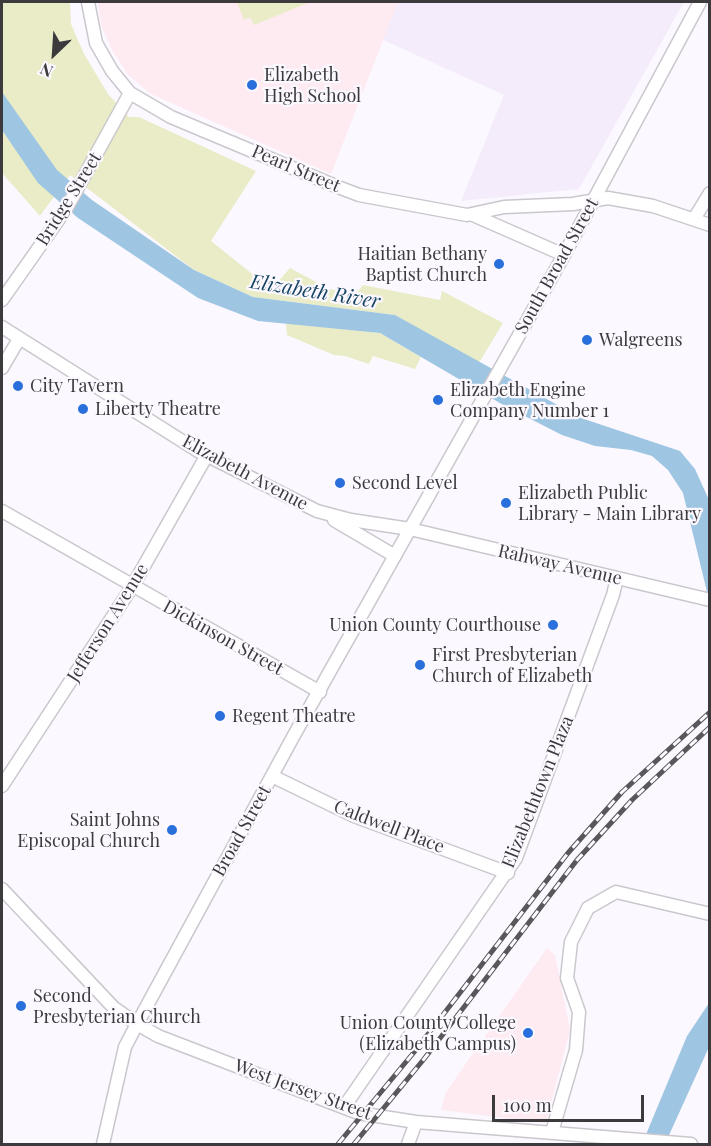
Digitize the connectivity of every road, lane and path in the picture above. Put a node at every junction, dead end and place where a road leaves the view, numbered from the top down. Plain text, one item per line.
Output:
1 (88, 2) edge
2 (699, 2) edge
3 (130, 93) junction
4 (710, 194) edge
5 (595, 198) junction
6 (473, 215) junction
7 (694, 219) junction
8 (710, 225) edge
9 (564, 255) junction
10 (2, 300) edge
11 (2, 327) edge
12 (19, 339) junction
13 (2, 368) edge
14 (207, 455) junction
15 (2, 511) edge
16 (317, 511) junction
17 (410, 529) junction
18 (395, 556) junction
19 (616, 578) junction
20 (132, 587) junction
21 (706, 600) edge
22 (320, 692) junction
23 (272, 776) junction
24 (2, 786) edge
25 (508, 873) junction
26 (2, 889) edge
27 (710, 914) edge
28 (137, 1024) junction
29 (344, 1107) junction
30 (416, 1122) junction
31 (539, 1132) junction
32 (552, 1132) junction
33 (103, 1144) edge
34 (408, 1144) edge
35 (536, 1144) edge
36 (691, 1144) edge

1 - 3 street
2 - 5 street, South Broad Street
3 - 6 street, Pearl Street
3 - 10 street, Bridge Street
4 - 7 street
5 - 6 street, Pearl Street
5 - 7 street, Pearl Street
5 - 9 street, South Broad Street
6 - 9 street, Pearl Street
7 - 8 street, Pearl Street
9 - 17 street, South Broad Street
11 - 12 street, Elizabeth Avenue
12 - 13 street
12 - 14 street, Elizabeth Avenue
14 - 16 street, Elizabeth Avenue
14 - 20 street, Jefferson Avenue
15 - 20 street, Dickinson Street
16 - 17 street, Elizabeth Avenue
16 - 18 street
17 - 18 street, Broad Street
17 - 19 street, Rahway Avenue
18 - 22 street, Broad Street
19 - 21 street, Rahway Avenue
19 - 25 street, Elizabethtown Plaza
20 - 22 street, Dickinson Street
20 - 24 street, Jefferson Avenue
22 - 23 street, Broad Street
23 - 25 street, Caldwell Place
23 - 28 street, Broad Street
25 - 29 street, Elizabethtown Plaza
26 - 28 street, West Jersey Street
27 - 32 street
28 - 29 street, West Jersey Street
28 - 33 street, Broad Street
29 - 30 street, West Jersey Street
30 - 31 street, West Jersey Street
30 - 34 street
31 - 32 street, West Jersey Street
31 - 35 street
32 - 36 street, West Jersey Street

